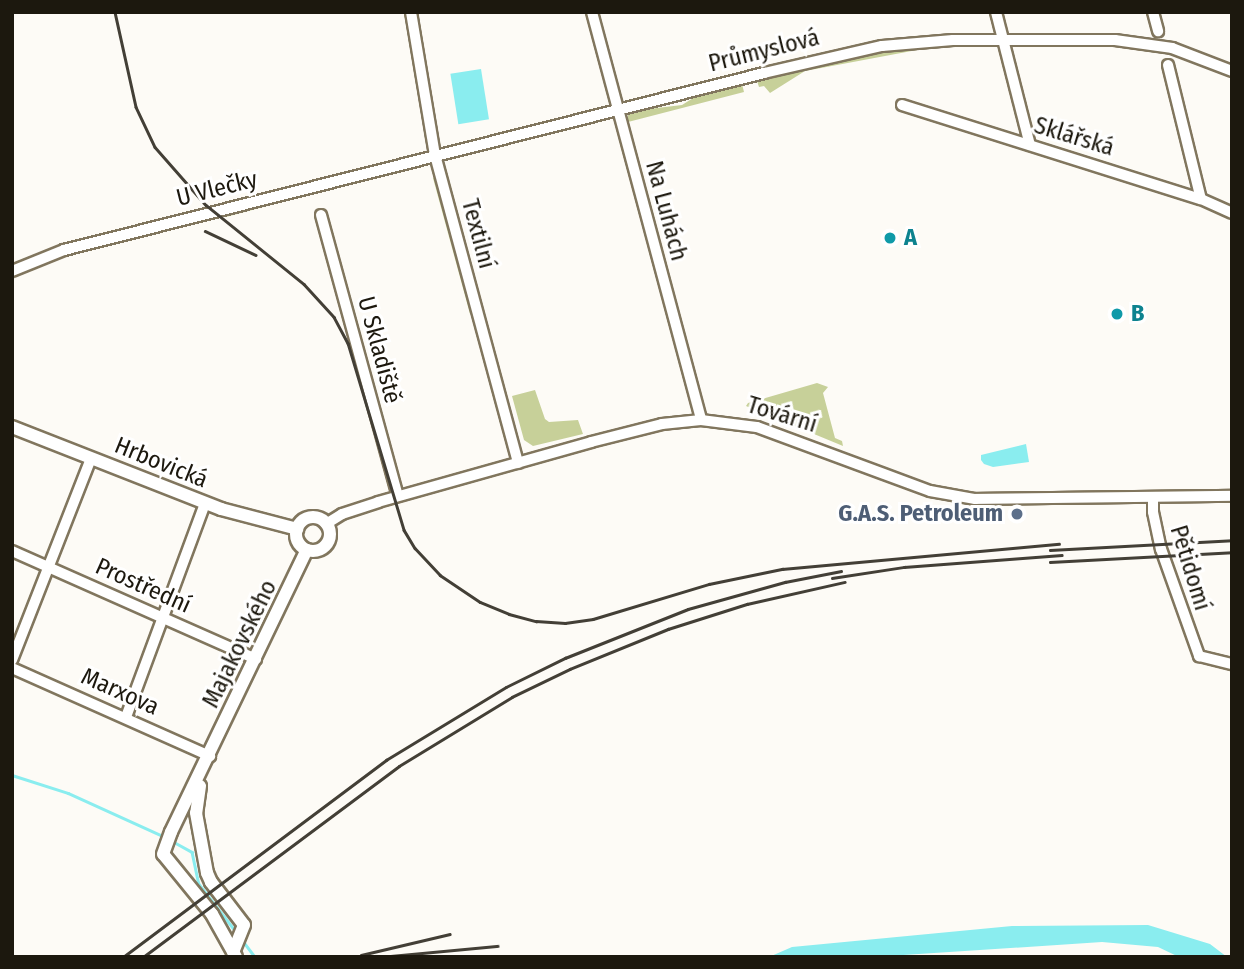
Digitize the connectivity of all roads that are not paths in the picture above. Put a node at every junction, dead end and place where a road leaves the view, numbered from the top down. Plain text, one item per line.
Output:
1 (411, 12) edge
2 (592, 12) edge
3 (996, 12) edge
4 (1153, 12) edge
5 (1158, 31) dead end
6 (1002, 40) junction
7 (1168, 65) dead end
8 (1232, 71) edge
9 (902, 105) dead end
10 (618, 110) junction
11 (1030, 145) junction
12 (435, 155) junction
13 (1201, 199) junction
14 (1232, 213) edge
15 (321, 215) dead end
16 (12, 271) edge
17 (701, 420) junction
18 (12, 427) edge
19 (91, 458) junction
20 (518, 463) junction
21 (398, 496) junction
22 (1232, 496) edge
23 (1153, 497) junction
24 (205, 503) junction
25 (326, 524) junction
26 (297, 529) junction
27 (307, 550) junction
28 (12, 551) edge
29 (49, 567) junction
30 (162, 618) junction
31 (256, 659) junction
32 (12, 660) edge
33 (1232, 664) edge
34 (12, 668) edge
35 (126, 718) junction
36 (210, 756) junction
37 (238, 945) edge

1 - 12 street, Textilní
2 - 10 street, Na Luhách
3 - 6 street
4 - 5 street
6 - 8 street, Průmyslová
6 - 10 street, Průmyslová
6 - 11 street
7 - 13 street
9 - 11 street, Sklářská
10 - 12 street, Průmyslová
10 - 17 street, Na Luhách
11 - 13 street, Sklářská
12 - 16 street, U Vlečky
12 - 20 street, Textilní
13 - 14 street, Sklářská
15 - 21 street, U Skladiště
17 - 20 street, Tovární
17 - 23 street, Tovární
18 - 19 main road, Hrbovická
19 - 24 main road, Hrbovická
19 - 29 street
20 - 21 street, Tovární
21 - 25 street, Tovární
22 - 23 street, Tovární
23 - 33 street, Pětidomí
24 - 26 main road, Hrbovická
24 - 30 street
25 - 26 main road
25 - 27 main road
26 - 27 main road
27 - 31 main road, Majakovského
28 - 29 street, Prostřední
29 - 30 street, Prostřední
29 - 32 street
30 - 31 street, Prostřední
30 - 35 street
31 - 36 main road, Majakovského
34 - 35 street, Marxova
35 - 36 street, Marxova
36 - 37 main road, Majakovského
36 - 37 main road, Majakovského

